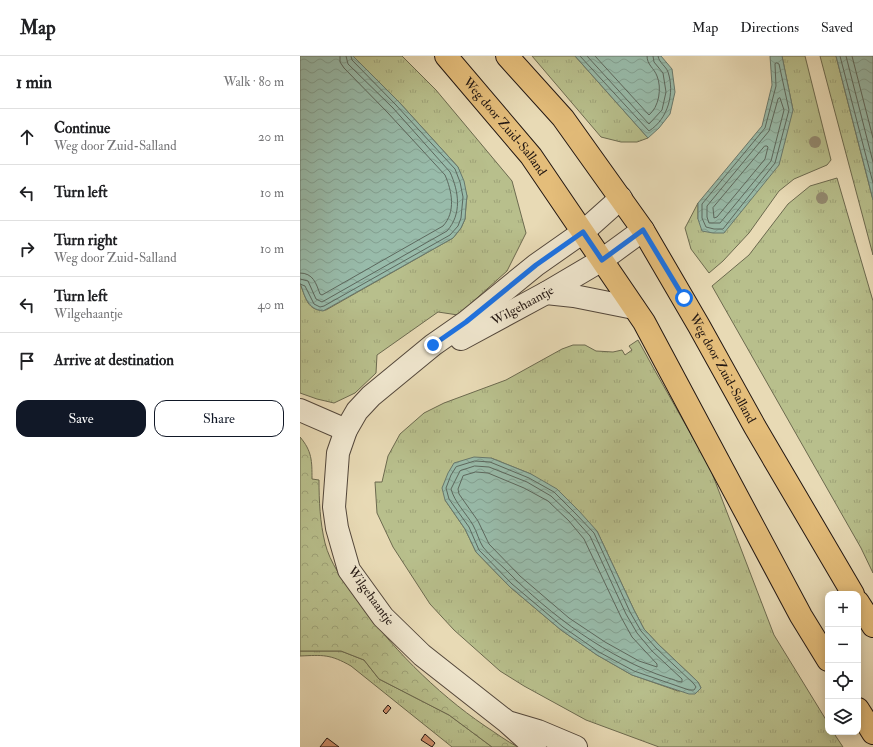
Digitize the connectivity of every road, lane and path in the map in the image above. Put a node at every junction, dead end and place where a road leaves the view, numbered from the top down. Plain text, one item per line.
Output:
1 (446, 56) edge
2 (507, 56) edge
3 (621, 198) junction
4 (643, 230) junction
5 (583, 232) junction
6 (602, 260) junction
7 (546, 293) junction
8 (634, 308) junction
9 (400, 372) junction
10 (300, 410) edge
11 (346, 430) junction
12 (851, 591) edge
13 (861, 607) edge
14 (873, 626) edge
15 (825, 655) edge
16 (861, 713) edge
17 (506, 721) junction
18 (873, 733) edge
19 (535, 747) edge
20 (576, 747) edge

1 - 5 main road, Weg door Zuid-Salland
2 - 3 main road, Weg door Zuid-Salland
3 - 4 main road, Weg door Zuid-Salland
3 - 5 street, Wilgehaantje
4 - 6 street
4 - 12 main road, Weg door Zuid-Salland
5 - 6 main road, Weg door Zuid-Salland
5 - 9 street, Wilgehaantje
6 - 7 street
6 - 8 main road, Weg door Zuid-Salland
7 - 8 street, Wilgehaantje
7 - 9 street, Wilgehaantje
8 - 15 main road, Weg door Zuid-Salland
9 - 11 street, Wilgehaantje
10 - 11 street
11 - 17 street, Wilgehaantje
13 - 14 main road
16 - 18 main road
17 - 19 street, Wilgehaantje
17 - 20 street, Wilgehaantje

